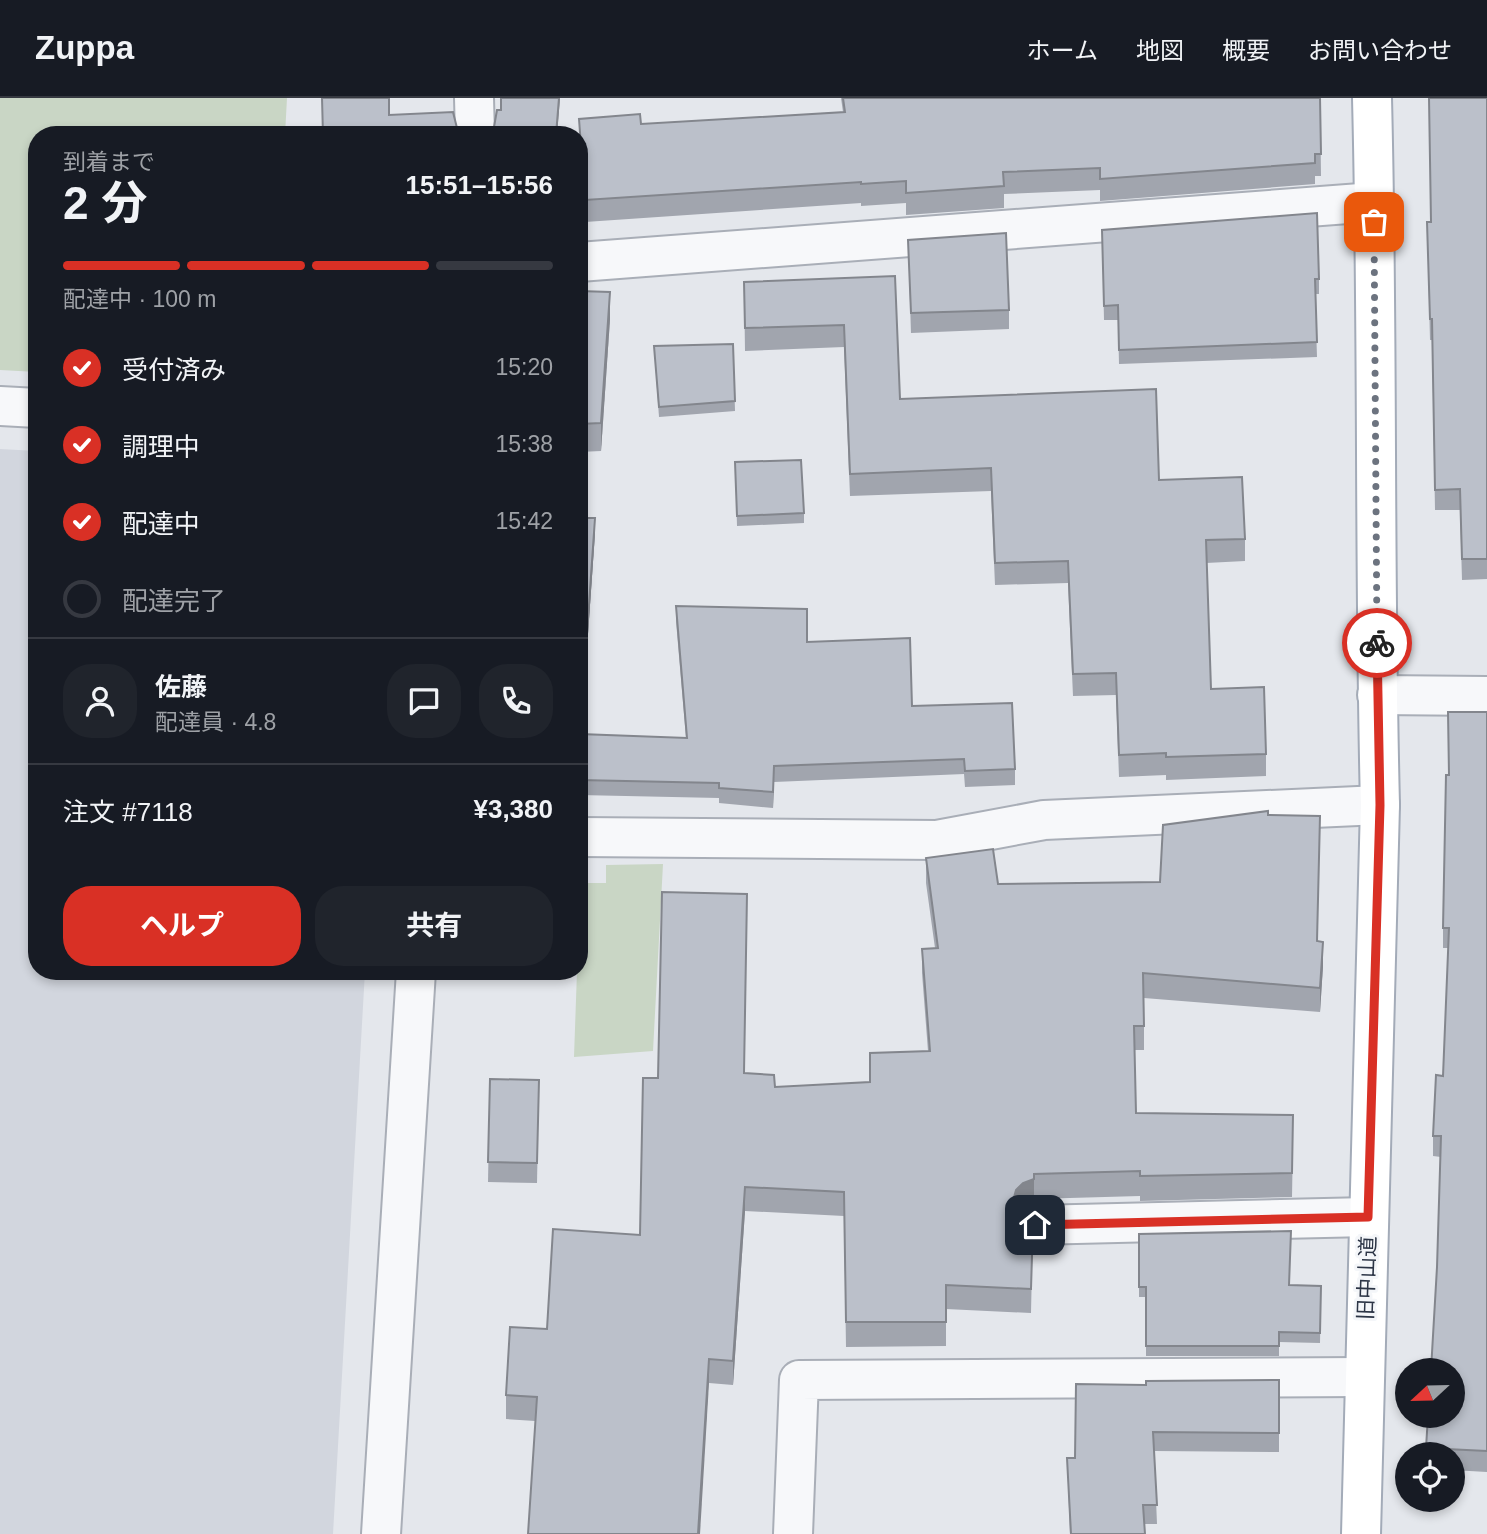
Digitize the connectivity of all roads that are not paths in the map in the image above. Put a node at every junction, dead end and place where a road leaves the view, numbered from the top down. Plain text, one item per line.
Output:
1 (474, 98) edge
2 (1372, 98) edge
3 (475, 126) edge
4 (1374, 202) junction
5 (588, 261) edge
6 (0, 406) edge
7 (28, 408) edge
8 (1377, 695) junction
9 (1487, 696) edge
10 (1380, 805) junction
11 (588, 837) edge
12 (415, 980) edge
13 (1368, 1217) junction
14 (1035, 1225) edge
15 (1364, 1377) junction
16 (381, 1534) edge
17 (793, 1534) edge
18 (1361, 1534) edge

1 - 3 street
2 - 4 main road, 旧中山道
4 - 5 street
4 - 8 main road, 旧中山道
6 - 7 street
8 - 9 street
8 - 10 main road, 旧中山道
10 - 11 street
10 - 13 main road, 旧中山道
12 - 16 street
13 - 14 street
13 - 15 main road, 旧中山道
15 - 17 street
15 - 18 main road, 旧中山道

